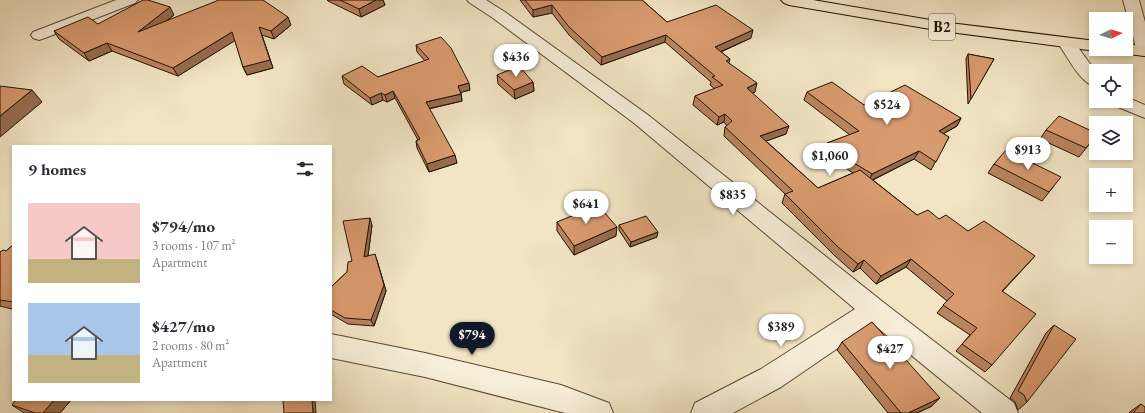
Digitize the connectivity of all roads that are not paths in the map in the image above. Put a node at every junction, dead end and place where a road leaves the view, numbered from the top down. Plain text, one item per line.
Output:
1 (130, 0) edge
2 (475, 0) edge
3 (789, 0) edge
4 (1131, 0) edge
5 (39, 35) dead end
6 (1066, 43) junction
7 (1089, 45) edge
8 (1133, 50) edge
9 (1145, 51) edge
10 (1089, 75) edge
11 (1133, 107) edge
12 (1145, 112) edge
13 (874, 310) junction
14 (332, 346) edge
15 (599, 413) edge
16 (705, 413) edge
17 (1004, 413) edge

1 - 5 street
2 - 13 street
3 - 6 highway, B2
4 - 9 street
6 - 7 highway, B2
6 - 10 street
8 - 9 highway
11 - 12 street
13 - 16 street
13 - 17 street
14 - 15 street

